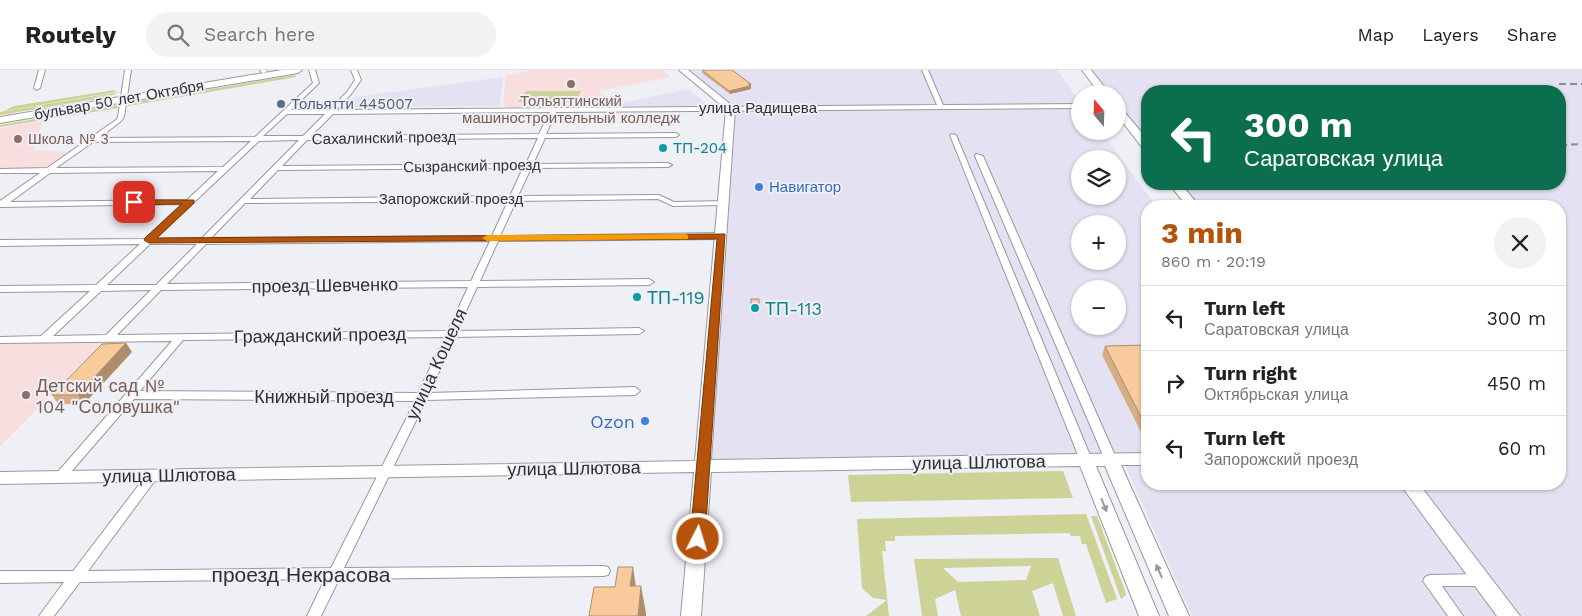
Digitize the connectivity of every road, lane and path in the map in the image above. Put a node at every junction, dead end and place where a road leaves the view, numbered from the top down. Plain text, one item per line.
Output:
1 (42, 70) edge
2 (128, 70) edge
3 (277, 70) edge
4 (298, 70) edge
5 (312, 70) edge
6 (354, 70) edge
7 (684, 70) edge
8 (925, 70) edge
9 (1086, 70) edge
10 (264, 71) edge
11 (1098, 85) edge
12 (38, 88) dead end
13 (124, 97) junction
14 (1071, 106) edge
15 (940, 107) junction
16 (731, 108) junction
17 (554, 110) junction
18 (331, 111) junction
19 (286, 112) junction
20 (0, 116) edge
21 (0, 120) edge
22 (1126, 120) edge
23 (676, 135) dead end
24 (953, 135) dead end
25 (541, 136) junction
26 (256, 139) junction
27 (303, 139) junction
28 (1141, 139) edge
29 (92, 140) junction
30 (980, 156) dead end
31 (668, 164) dead end
32 (527, 166) junction
33 (276, 168) junction
34 (225, 169) junction
35 (50, 170) junction
36 (0, 171) edge
37 (1180, 190) edge
38 (513, 199) junction
39 (1188, 200) edge
40 (244, 201) junction
41 (190, 202) junction
42 (724, 203) junction
43 (1, 204) edge
44 (722, 236) junction
45 (494, 238) junction
46 (149, 240) junction
47 (206, 240) junction
48 (0, 243) edge
49 (475, 282) junction
50 (649, 282) dead end
51 (159, 287) junction
52 (98, 288) junction
53 (0, 289) edge
54 (639, 331) dead end
55 (451, 332) junction
56 (181, 337) junction
57 (109, 338) junction
58 (44, 339) junction
59 (0, 340) edge
60 (634, 391) dead end
61 (133, 395) junction
62 (422, 396) junction
63 (1141, 459) edge
64 (1086, 460) junction
65 (1111, 460) junction
66 (703, 467) junction
67 (384, 471) junction
68 (152, 476) junction
69 (60, 477) junction
70 (0, 478) edge
71 (1414, 490) edge
72 (602, 571) dead end
73 (335, 574) junction
74 (77, 576) junction
75 (0, 577) edge
76 (1482, 580) junction
77 (46, 616) edge
78 (314, 616) edge
79 (691, 616) edge
80 (1149, 616) edge
81 (1179, 616) edge
82 (1456, 616) edge
83 (1509, 616) edge

1 - 12 street
2 - 13 street
3 - 10 main road, бульвар 50 лет Октября
4 - 13 main road, бульвар 50 лет Октября
5 - 19 street
6 - 18 street
7 - 16 main road
8 - 15 street
9 - 11 main road
10 - 13 main road, бульвар 50 лет Октября
13 - 20 main road, бульвар 50 лет Октября
13 - 21 main road, бульвар 50 лет Октября
13 - 29 street
14 - 15 street, улица Радищева
15 - 16 street, улица Радищева
16 - 17 street, улица Радищева
16 - 42 main road
17 - 18 street, улица Радищева
17 - 25 street, улица Кошеля
18 - 19 street, улица Радищева
18 - 27 street
19 - 26 street
22 - 28 main road
23 - 25 street, Сахалинский проезд
24 - 64 street
25 - 27 street, Сахалинский проезд
25 - 32 street, улица Кошеля
26 - 27 street, Сахалинский проезд
26 - 29 street, Сахалинский проезд
26 - 34 street
27 - 33 street
29 - 35 street
30 - 65 street
31 - 32 street, Сызранский проезд
32 - 33 street, Сызранский проезд
32 - 38 street, улица Кошеля
33 - 40 street
34 - 35 street
34 - 41 street
35 - 36 street
35 - 43 street
37 - 39 main road
38 - 40 street, Запорожский проезд
38 - 42 street, Запорожский проезд
38 - 45 street, улица Кошеля
40 - 47 street
41 - 43 street
41 - 46 street
42 - 44 main road
44 - 45 street
44 - 66 main road
45 - 47 street
45 - 49 street, улица Кошеля
46 - 47 street
46 - 48 street
46 - 52 street
47 - 51 street
49 - 50 street, проезд Шевченко
49 - 51 street, проезд Шевченко
49 - 55 street, улица Кошеля
51 - 52 street, проезд Шевченко
51 - 57 street
52 - 53 street, проезд Шевченко
52 - 58 street
54 - 55 street, Гражданский проезд
55 - 56 street, Гражданский проезд
55 - 62 street, улица Кошеля
56 - 57 street, Гражданский проезд
56 - 61 street
57 - 58 street, Гражданский проезд
58 - 59 street, Гражданский проезд
60 - 62 street, Книжный проезд
61 - 62 street, Книжный проезд
61 - 69 street
62 - 67 street, улица Кошеля
63 - 65 main road, улица Шлютова
64 - 65 main road, улица Шлютова
64 - 66 main road, улица Шлютова
64 -> 80 main road
81 -> 65 main road
66 - 67 main road, улица Шлютова
66 - 79 main road
67 - 68 main road, улица Шлютова
67 - 73 street, улица Кошеля
68 - 69 main road, улица Шлютова
68 - 74 street
69 - 70 main road, улица Шлютова
71 - 76 main road
72 - 73 street, проезд Некрасова
73 - 74 street, проезд Некрасова
73 - 78 street, улица Кошеля
74 - 75 street, проезд Некрасова
74 - 77 street
76 - 82 street
76 - 83 main road

